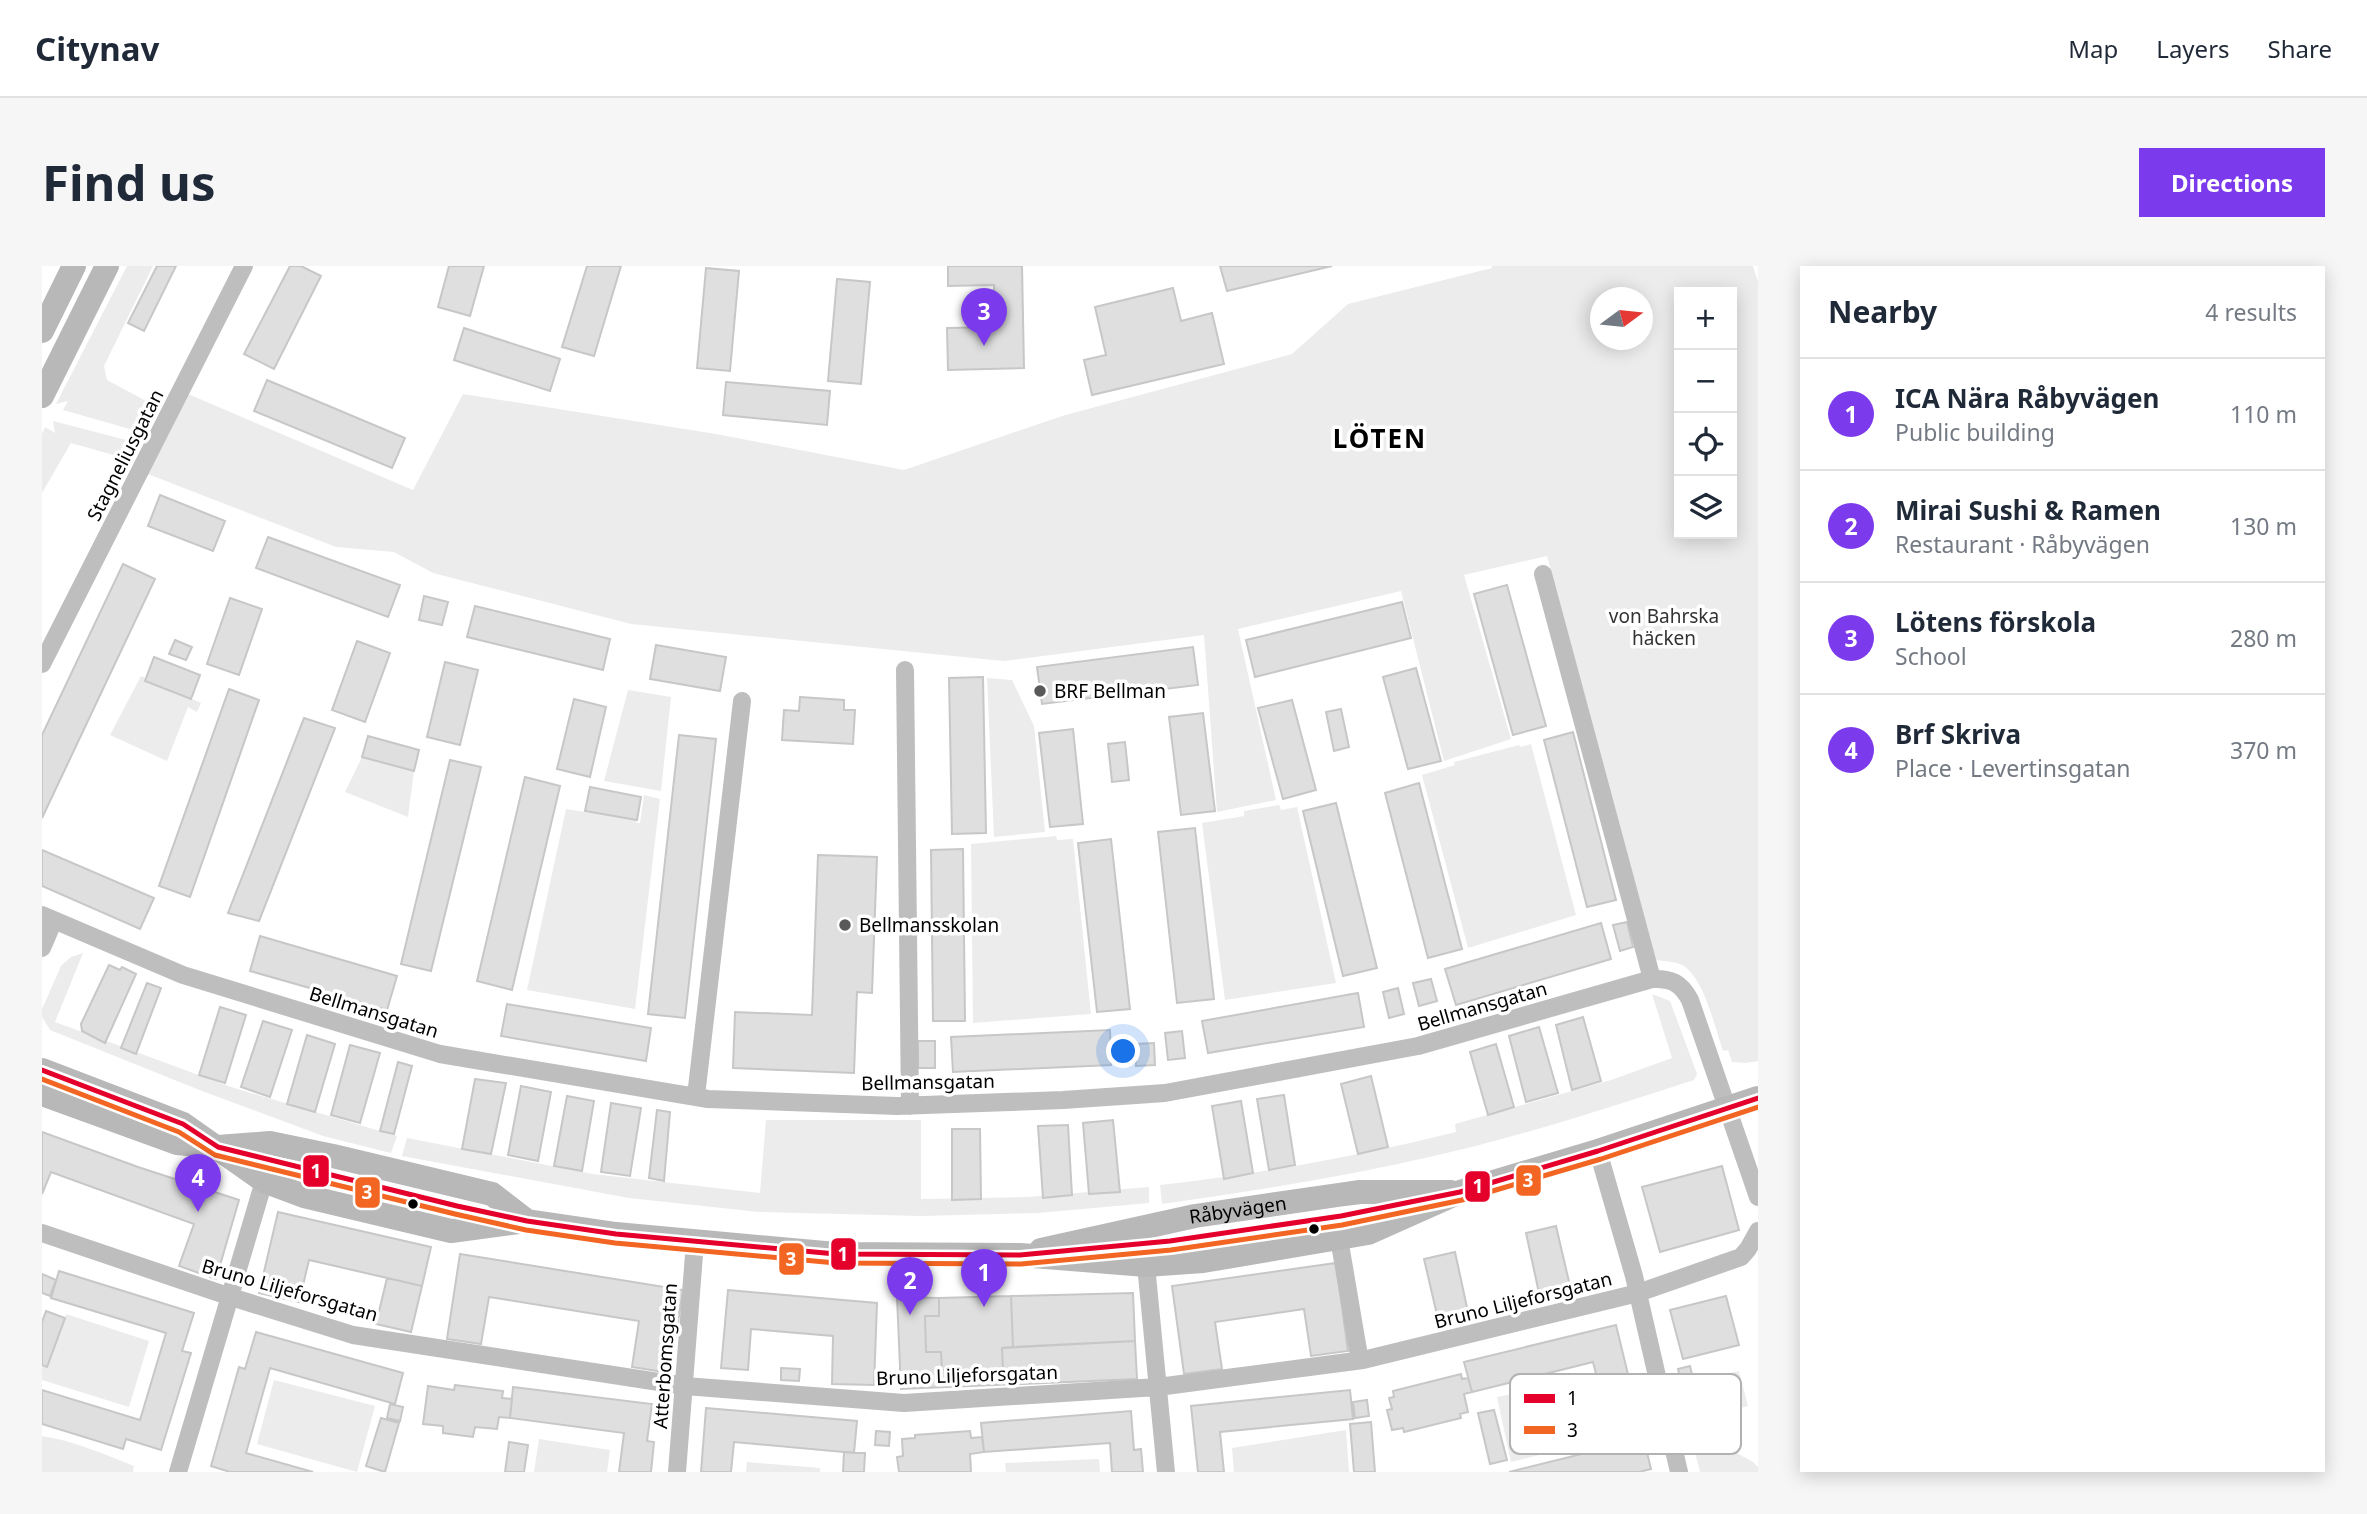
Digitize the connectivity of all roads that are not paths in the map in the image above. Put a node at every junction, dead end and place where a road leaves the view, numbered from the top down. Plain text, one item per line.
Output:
1 (74, 266) edge
2 (107, 266) edge
3 (244, 266) edge
4 (42, 331) edge
5 (42, 396) edge
6 (1543, 574) dead end
7 (42, 664) edge
8 (905, 670) dead end
9 (742, 701) dead end
10 (48, 917) edge
11 (42, 948) edge
12 (1652, 979) junction
13 (42, 1070) edge
14 (42, 1094) edge
15 (696, 1096) junction
16 (1758, 1098) edge
17 (910, 1105) junction
18 (1729, 1108) junction
19 (218, 1147) junction
20 (1598, 1151) junction
21 (264, 1181) junction
22 (1460, 1192) junction
23 (1758, 1197) edge
24 (527, 1221) junction
25 (1758, 1231) edge
26 (42, 1233) edge
27 (695, 1242) junction
28 (1342, 1250) dead end
29 (1020, 1255) junction
30 (1146, 1265) junction
31 (1638, 1293) junction
32 (231, 1297) junction
33 (1358, 1349) dead end
34 (1657, 1374) edge
35 (685, 1386) junction
36 (1158, 1387) junction
37 (1675, 1454) edge
38 (178, 1472) edge
39 (677, 1472) edge
40 (1166, 1472) edge
41 (1679, 1472) edge

1 - 4 main road
2 - 5 main road
3 - 7 street, Stagneliusgatan
6 - 12 street
8 - 17 street
9 - 15 street
10 - 11 street, Bellmansgatan
10 - 15 street, Bellmansgatan
12 - 17 street, Bellmansgatan
12 - 18 street
13 - 19 main road, Råbyvägen
14 - 19 main road
15 - 17 street, Bellmansgatan
16 - 18 main road, Råbyvägen
18 - 20 main road, Råbyvägen
18 - 23 street
19 - 21 main road, Råbyvägen
19 - 24 main road
20 - 22 main road, Råbyvägen
20 - 31 street
21 - 24 main road, Råbyvägen
21 - 32 street
22 - 29 main road, Råbyvägen
22 - 30 main road, Råbyvägen
24 - 27 main road, Råbyvägen
25 - 31 street, Bruno Liljeforsgatan
26 - 32 street, Bruno Liljeforsgatan
27 - 29 main road, Råbyvägen
27 - 35 street, Atterbomsgatan
28 - 33 street
29 - 30 main road, Råbyvägen
30 - 36 street
31 - 34 street
31 - 36 street, Bruno Liljeforsgatan
32 - 35 street, Bruno Liljeforsgatan
32 - 38 street
35 - 36 street, Bruno Liljeforsgatan
35 - 39 street, Atterbomsgatan
36 - 40 street
37 - 41 street

